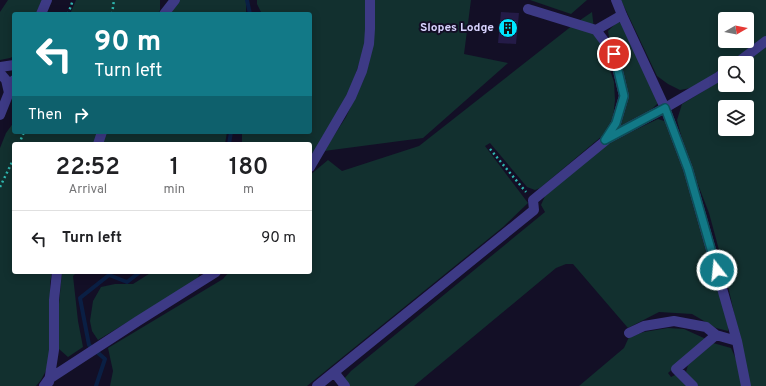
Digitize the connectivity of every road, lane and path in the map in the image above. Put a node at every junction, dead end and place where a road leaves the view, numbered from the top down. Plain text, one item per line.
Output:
1 (47, 0) edge
2 (73, 0) edge
3 (114, 0) edge
4 (175, 0) edge
5 (370, 0) edge
6 (616, 0) edge
7 (528, 9) dead end
8 (42, 12) edge
9 (69, 12) edge
10 (112, 12) edge
11 (166, 12) edge
12 (622, 15) junction
13 (596, 30) junction
14 (766, 41) edge
15 (746, 56) edge
16 (12, 65) edge
17 (0, 67) edge
18 (0, 73) edge
19 (718, 78) edge
20 (12, 85) edge
21 (9, 93) junction
22 (665, 108) junction
23 (0, 115) edge
24 (605, 140) junction
25 (490, 149) dead end
26 (12, 162) edge
27 (312, 164) edge
28 (0, 187) edge
29 (533, 200) junction
30 (57, 274) edge
31 (213, 274) edge
32 (629, 333) dead end
33 (716, 335) junction
34 (737, 341) junction
35 (334, 372) junction
36 (48, 384) edge
37 (317, 386) edge
38 (345, 386) edge
39 (693, 386) edge
40 (746, 386) edge

1 - 8 lane
2 - 9 path
3 - 10 path
4 - 11 lane
5 - 27 lane
6 - 12 lane
7 - 13 lane
12 - 13 lane
12 - 22 lane
13 - 24 lane
14 - 15 lane
16 - 17 lane
18 - 21 lane
19 - 22 lane
20 - 21 lane
21 - 23 lane
22 - 24 lane
22 - 34 lane
24 - 29 lane
25 - 29 path
26 - 28 path
29 - 35 lane
30 - 36 lane
31 - 36 lane
32 - 33 lane
33 - 34 lane
33 - 39 lane
34 - 40 lane
35 - 37 lane
35 - 38 lane

